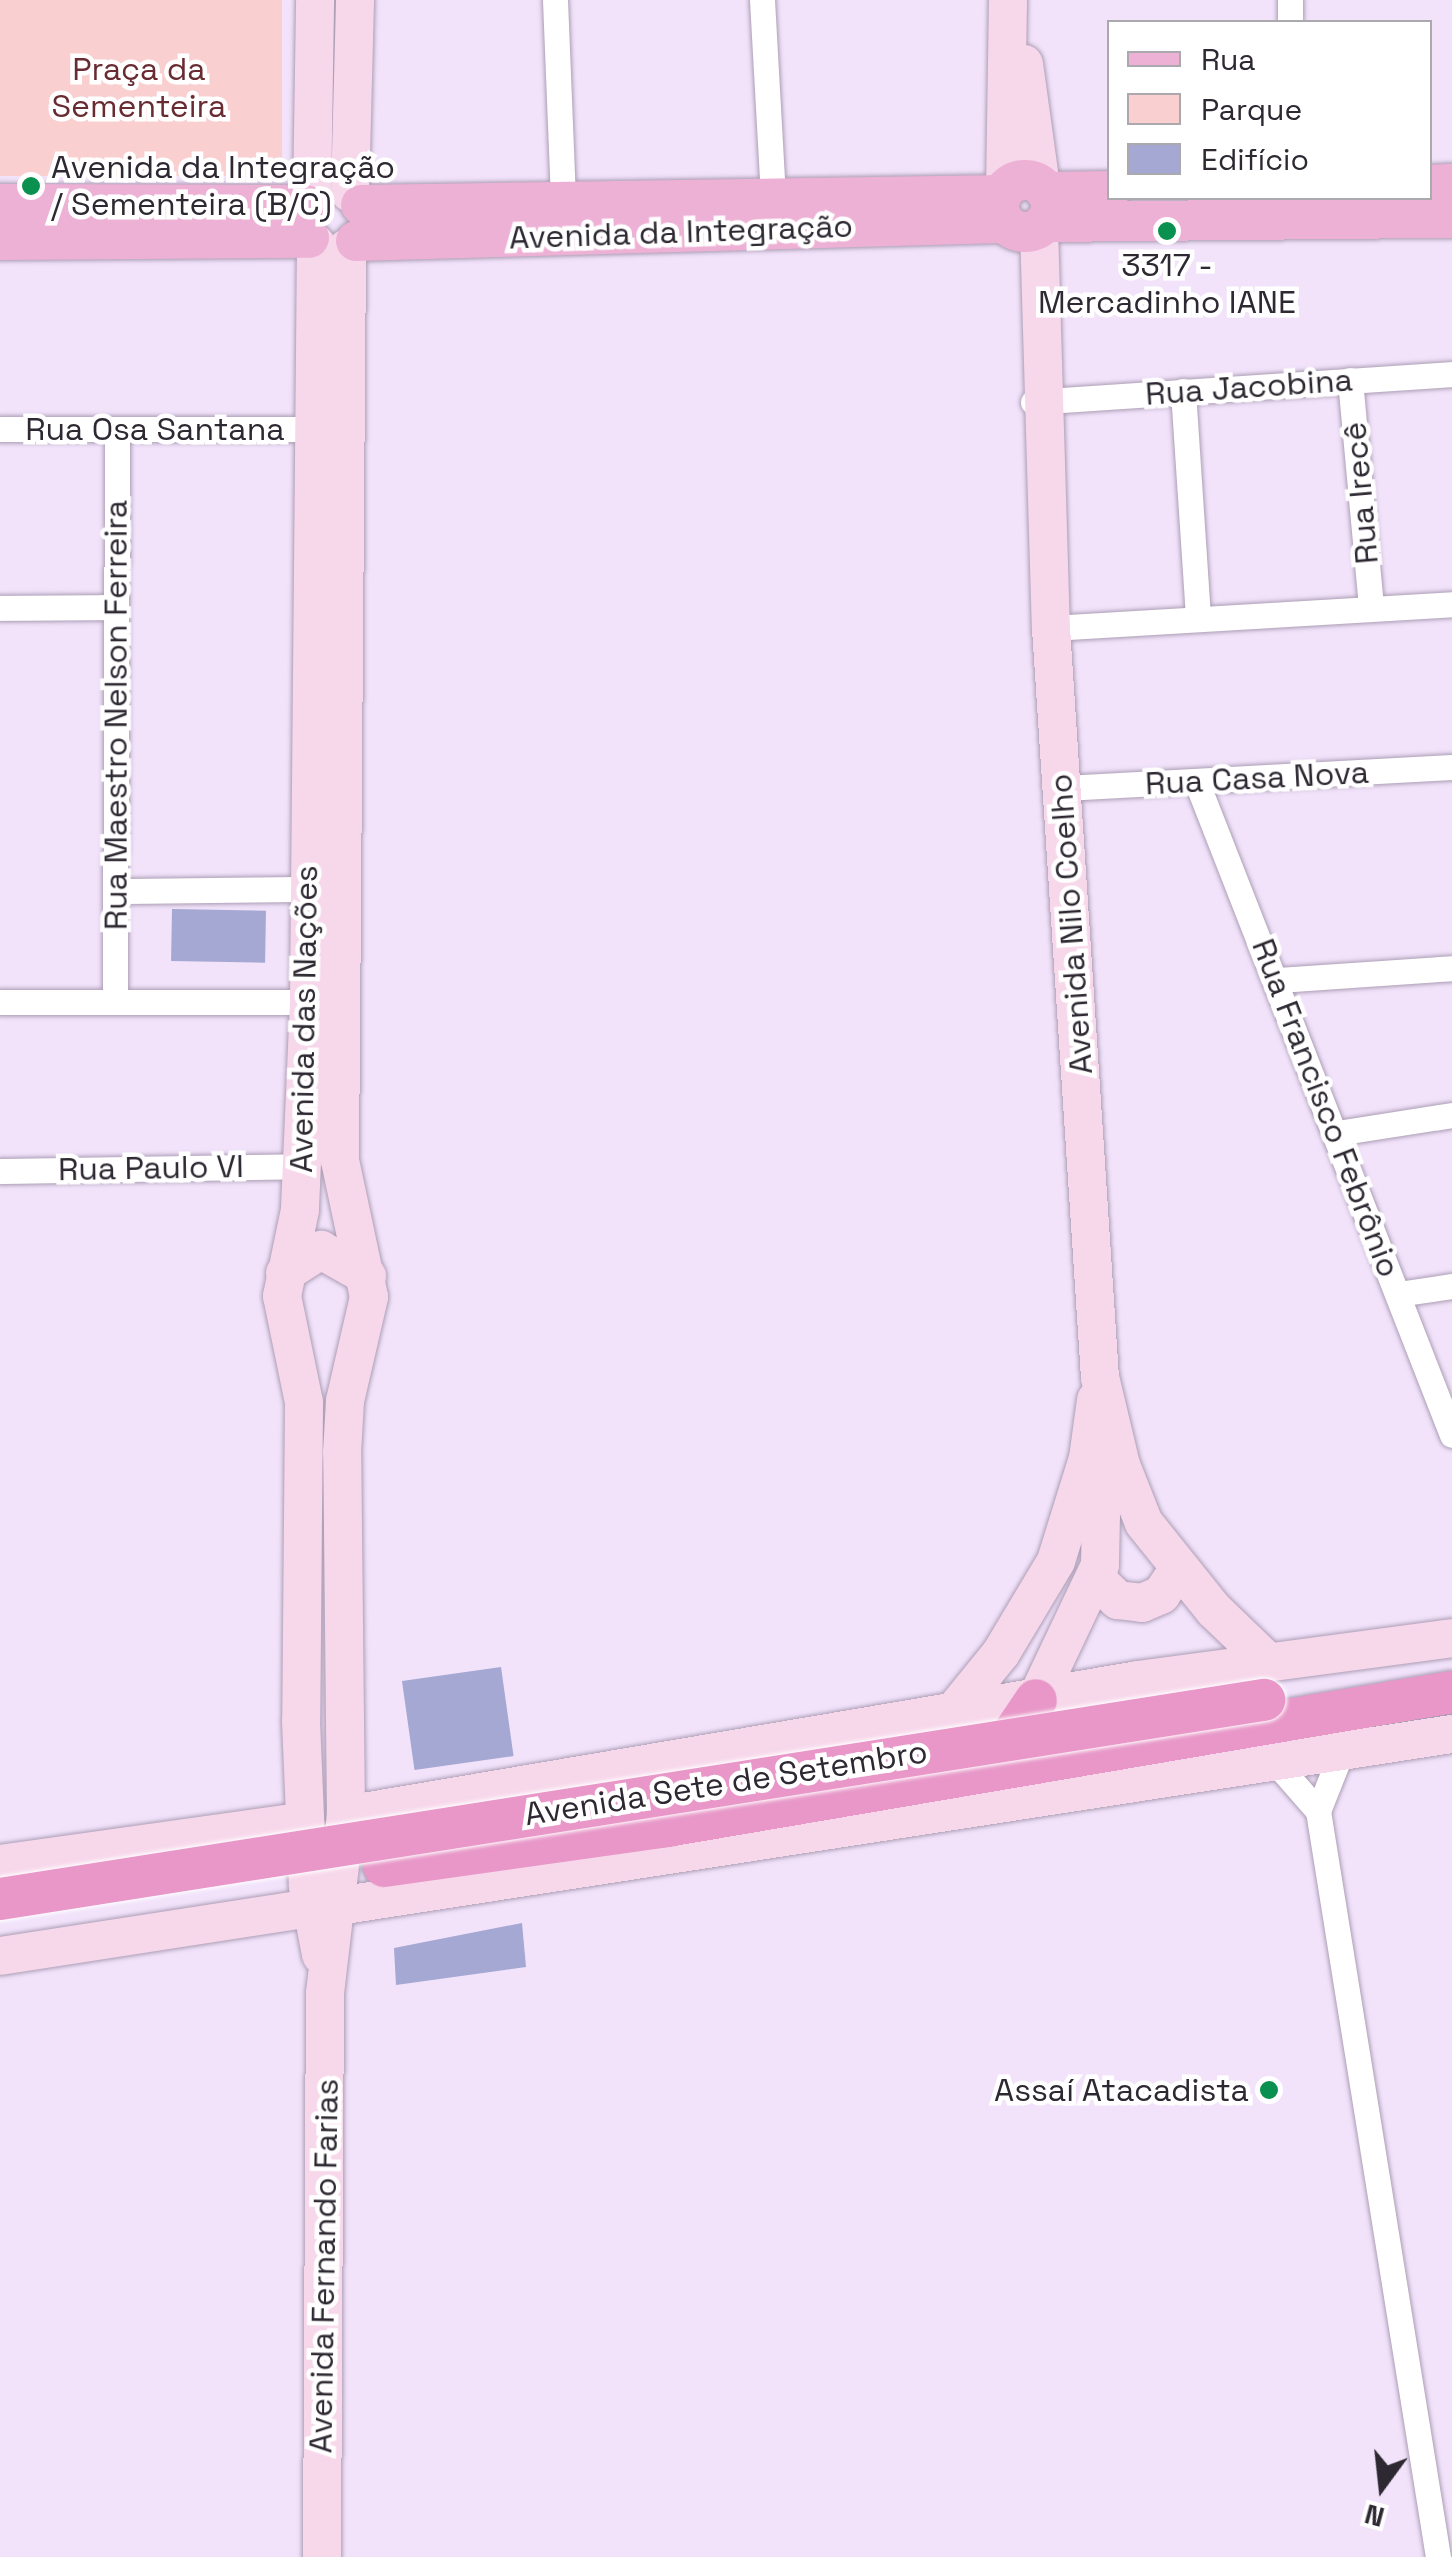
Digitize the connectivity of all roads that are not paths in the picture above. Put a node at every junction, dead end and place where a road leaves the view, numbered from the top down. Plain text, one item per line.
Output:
1 (314, 0) edge
2 (355, 0) edge
3 (555, 0) edge
4 (762, 0) edge
5 (1010, 0) edge
6 (1107, 191) edge
7 (773, 197) junction
8 (563, 202) junction
9 (0, 204) edge
10 (1024, 208) junction
11 (1452, 218) edge
12 (332, 221) junction
13 (0, 240) edge
14 (1452, 374) edge
15 (1350, 380) junction
16 (1184, 392) junction
17 (1040, 402) junction
18 (0, 429) edge
19 (117, 429) junction
20 (311, 429) junction
21 (1452, 604) edge
22 (116, 607) junction
23 (1371, 607) junction
24 (0, 608) edge
25 (1198, 618) junction
26 (1050, 628) junction
27 (1452, 767) edge
28 (1197, 782) junction
29 (1062, 788) junction
30 (307, 889) junction
31 (116, 890) junction
32 (1452, 968) edge
33 (1278, 980) junction
34 (0, 1002) edge
35 (115, 1002) junction
36 (309, 1002) junction
37 (1452, 1116) edge
38 (1337, 1133) junction
39 (302, 1166) junction
40 (0, 1171) edge
41 (285, 1273) junction
42 (367, 1276) junction
43 (1452, 1286) edge
44 (1398, 1294) junction
45 (1100, 1377) junction
46 (1452, 1435) edge
47 (1088, 1458) junction
48 (1178, 1570) junction
49 (1095, 1578) junction
50 (1452, 1638) edge
51 (1452, 1669) edge
52 (1452, 1692) edge
53 (1268, 1693) junction
54 (1036, 1700) junction
55 (950, 1717) junction
56 (1452, 1734) edge
57 (1009, 1740) junction
58 (1341, 1754) junction
59 (1275, 1762) junction
60 (346, 1772) junction
61 (406, 1802) junction
62 (304, 1805) junction
63 (1318, 1811) junction
64 (346, 1815) junction
65 (0, 1864) edge
66 (0, 1898) edge
67 (325, 1907) junction
68 (0, 1921) edge
69 (0, 1956) edge
70 (322, 2557) edge
71 (1438, 2557) edge

1 - 12 main road, Avenida das Nações
2 - 12 main road, Avenida das Nações
3 - 8 street
4 - 7 street
5 - 10 main road, Avenida Nilo Coelho
6 - 10 main road, Avenida da Integração
7 - 8 main road, Avenida da Integração
7 - 10 main road, Avenida da Integração
8 - 12 main road, Avenida da Integração
9 - 12 main road, Avenida da Integração
10 - 11 main road, Avenida da Integração
10 - 12 main road, Avenida da Integração
10 - 17 main road, Avenida Nilo Coelho
12 - 13 main road, Avenida da Integração
12 - 20 main road, Avenida das Nações
12 - 42 main road, Avenida das Nações
14 - 15 street, Rua Jacobina
15 - 16 street, Rua Jacobina
15 - 23 street, Rua Irecê
16 - 17 street, Rua Jacobina
16 - 25 street
17 - 26 main road, Avenida Nilo Coelho
18 - 19 street, Rua Osa Santana
19 - 20 street, Rua Osa Santana
19 - 22 street, Rua Maestro Nelson Ferreira
20 - 30 main road, Avenida das Nações
21 - 23 street
22 - 24 street
22 - 31 street, Rua Maestro Nelson Ferreira
23 - 25 street
25 - 26 street
26 - 29 main road, Avenida Nilo Coelho
27 - 28 street, Rua Casa Nova
28 - 29 street, Rua Casa Nova
28 - 33 street, Rua Francisco Febrônio
29 - 45 main road, Avenida Nilo Coelho
30 - 31 street
30 - 36 main road, Avenida das Nações
31 - 35 street, Rua Maestro Nelson Ferreira
32 - 33 street
33 - 38 street, Rua Francisco Febrônio
34 - 35 street
35 - 36 street
36 - 39 main road, Avenida das Nações
37 - 38 street
38 - 44 street, Rua Francisco Febrônio
39 - 40 street, Rua Paulo VI
39 - 41 main road, Avenida das Nações
41 - 42 main road
41 - 62 main road, Avenida das Nações
42 - 60 main road, Avenida das Nações
43 - 44 street
44 - 46 street, Rua Francisco Febrônio
45 - 47 main road
45 - 48 main road
47 - 49 main road
47 - 55 main road
48 - 49 main road
48 - 53 main road
49 - 54 main road
50 - 53 main road, Avenida Sete de Setembro
51 - 53 highway, Avenida Sete de Setembro
52 - 53 highway, Avenida Sete de Setembro
53 - 54 main road, Avenida Sete de Setembro
53 - 57 highway, Avenida Sete de Setembro, bridge
53 - 68 highway, Avenida Sete de Setembro
54 - 55 main road, Avenida Sete de Setembro
54 - 57 highway
55 - 61 main road, Avenida Sete de Setembro
56 - 58 main road, Avenida Sete de Setembro
57 - 66 highway, Avenida Sete de Setembro, bridge
58 - 59 main road, Avenida Sete de Setembro
58 - 63 street
59 - 63 street
59 - 67 main road, Avenida Sete de Setembro
60 - 61 main road
60 - 64 main road, Avenida das Nações
61 - 64 main road, Avenida Sete de Setembro
62 - 65 main road
62 - 67 main road, Avenida das Nações
63 - 71 street
64 - 67 main road, Avenida das Nações
67 - 69 main road, Avenida Sete de Setembro
67 - 70 main road, Avenida Fernando Farias

